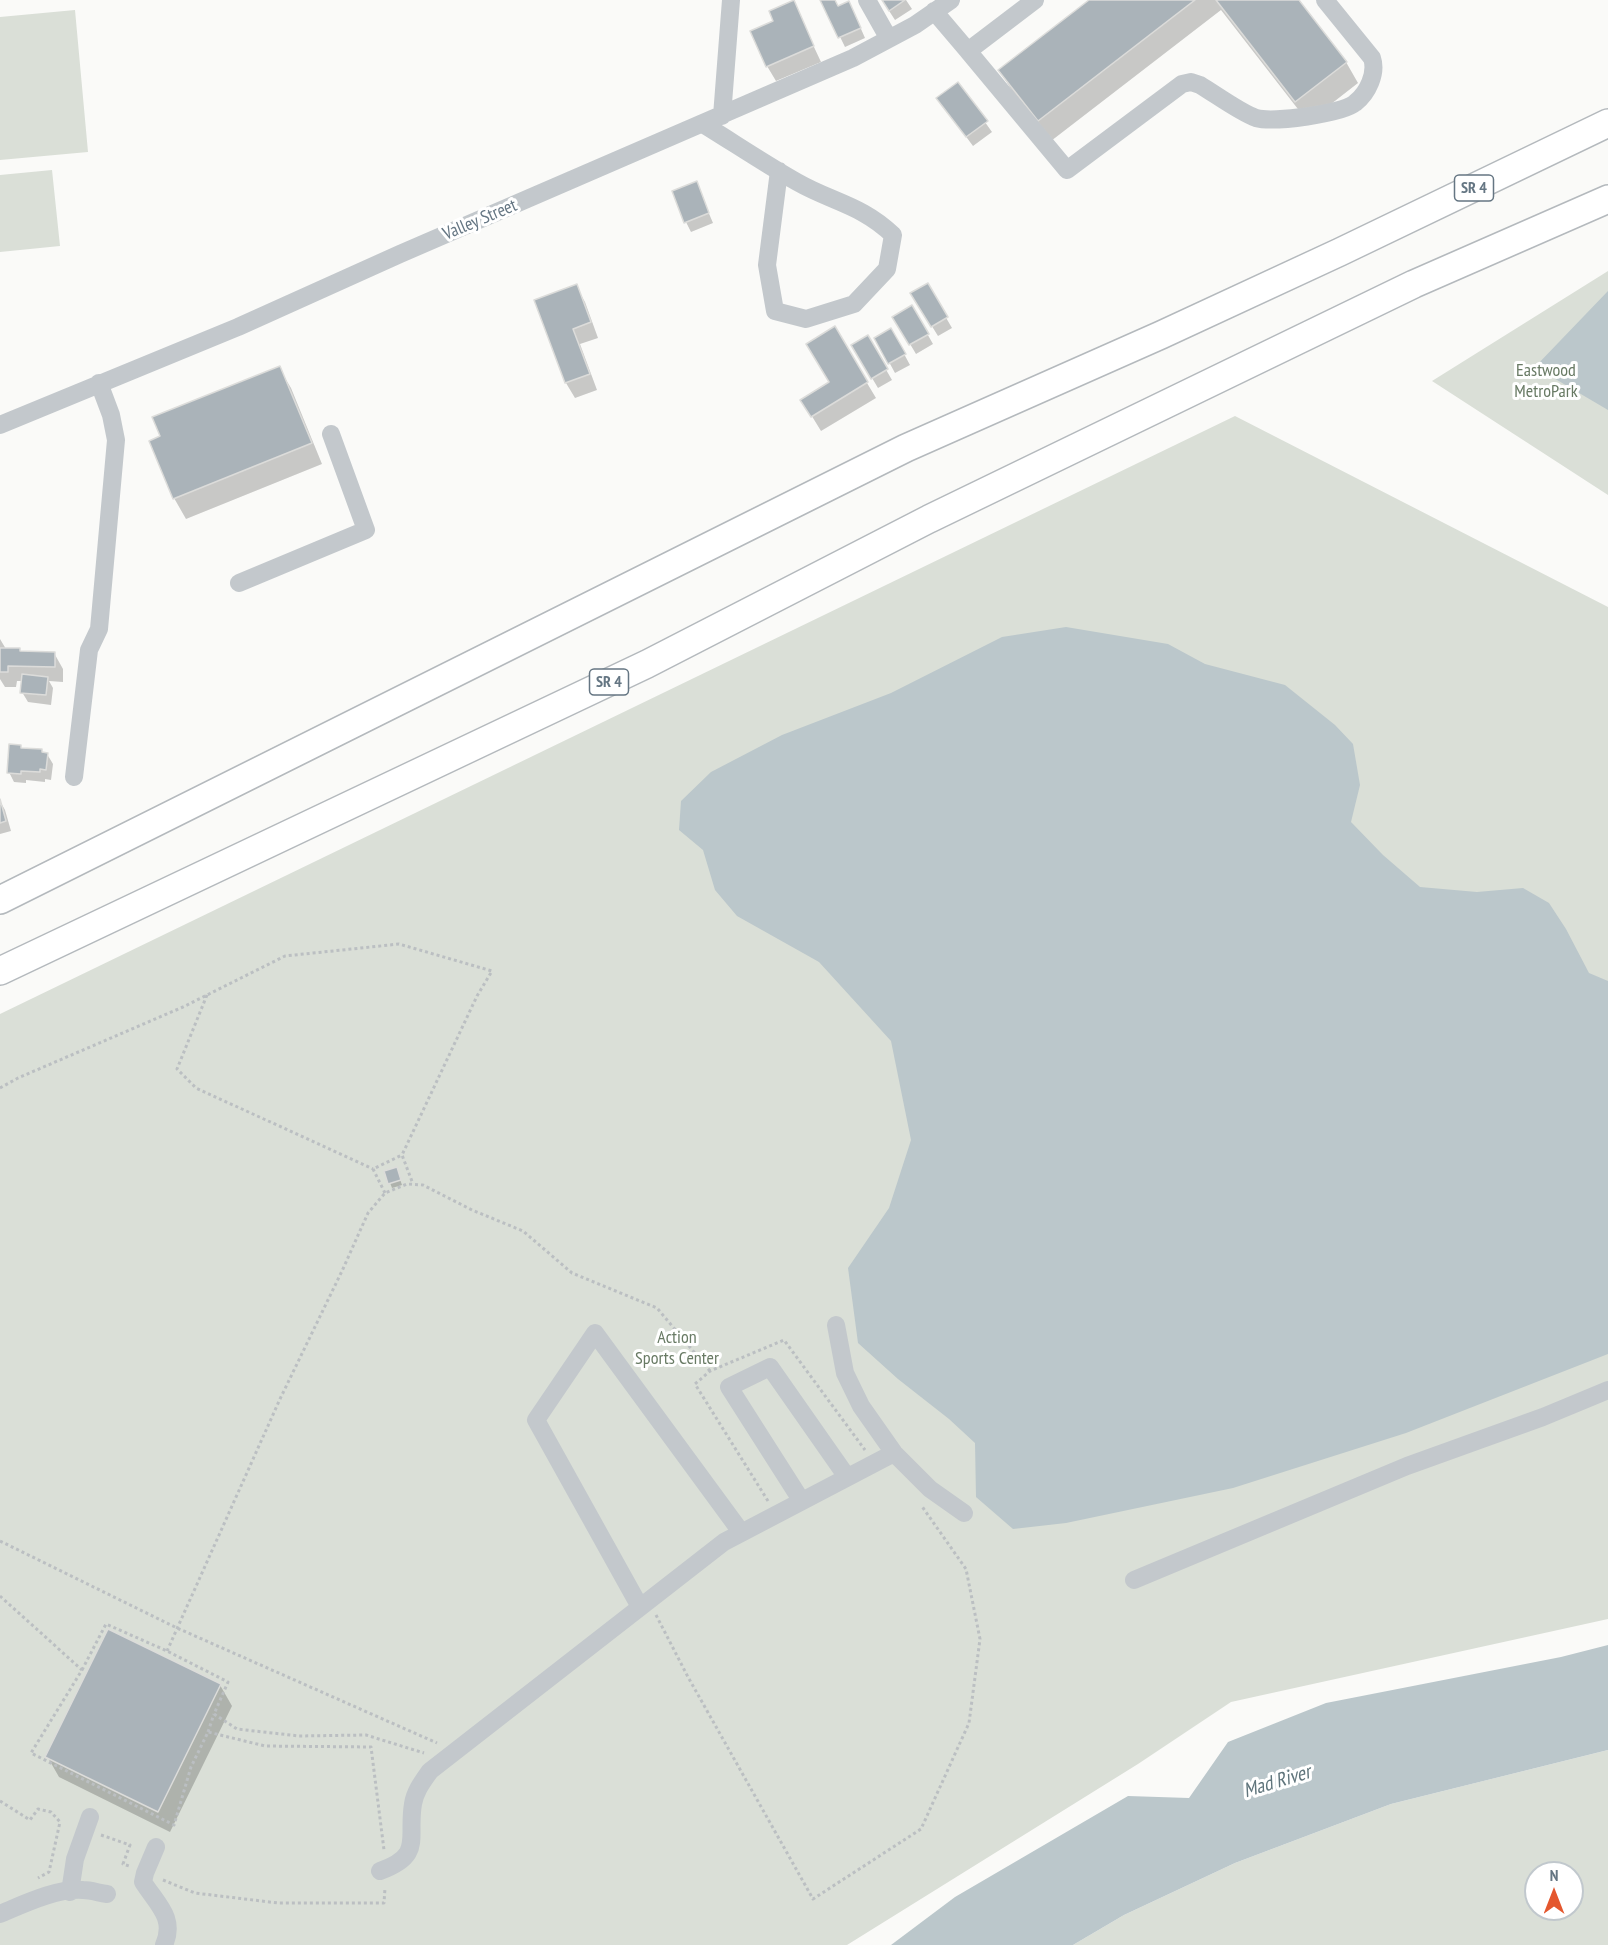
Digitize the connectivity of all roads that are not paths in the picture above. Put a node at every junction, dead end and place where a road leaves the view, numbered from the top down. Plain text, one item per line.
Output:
1 (731, 0) edge
2 (867, 0) edge
3 (951, 0) edge
4 (1035, 0) edge
5 (1325, 0) edge
6 (934, 11) junction
7 (889, 39) junction
8 (968, 51) junction
9 (723, 116) junction
10 (1608, 123) edge
11 (703, 124) junction
12 (779, 171) junction
13 (1608, 199) edge
14 (99, 383) junction
15 (0, 425) edge
16 (331, 434) dead end
17 (239, 583) dead end
18 (74, 777) dead end
19 (0, 900) edge
20 (0, 973) edge
21 (836, 1324) dead end
22 (1608, 1390) edge
23 (894, 1453) junction
24 (847, 1477) junction
25 (801, 1500) junction
26 (964, 1513) dead end
27 (737, 1527) junction
28 (1134, 1580) dead end
29 (647, 1609) junction
30 (90, 1818) dead end
31 (156, 1847) dead end
32 (383, 1872) road end
33 (70, 1892) junction
34 (107, 1894) dead end
35 (0, 1914) edge
36 (164, 1945) edge

1 - 9 street
2 - 7 street
3 - 6 street, Valley Street
4 - 8 street
5 - 8 street
6 - 7 street, Valley Street
6 - 8 street
7 - 9 street, Valley Street
9 - 11 street, Valley Street
10 - 19 highway, SR 4
11 - 12 street
11 - 14 street, Valley Street
12 - 12 street
13 - 20 highway, SR 4
14 - 15 street, Valley Street
14 - 18 street
16 - 17 street
21 - 23 street
22 - 28 street
23 - 24 street
23 - 26 street
24 - 25 street
24 - 25 street
25 - 27 street
27 - 29 street
27 - 29 street
29 - 32 street
30 - 33 street
31 - 36 street
33 - 34 street
33 - 35 street

